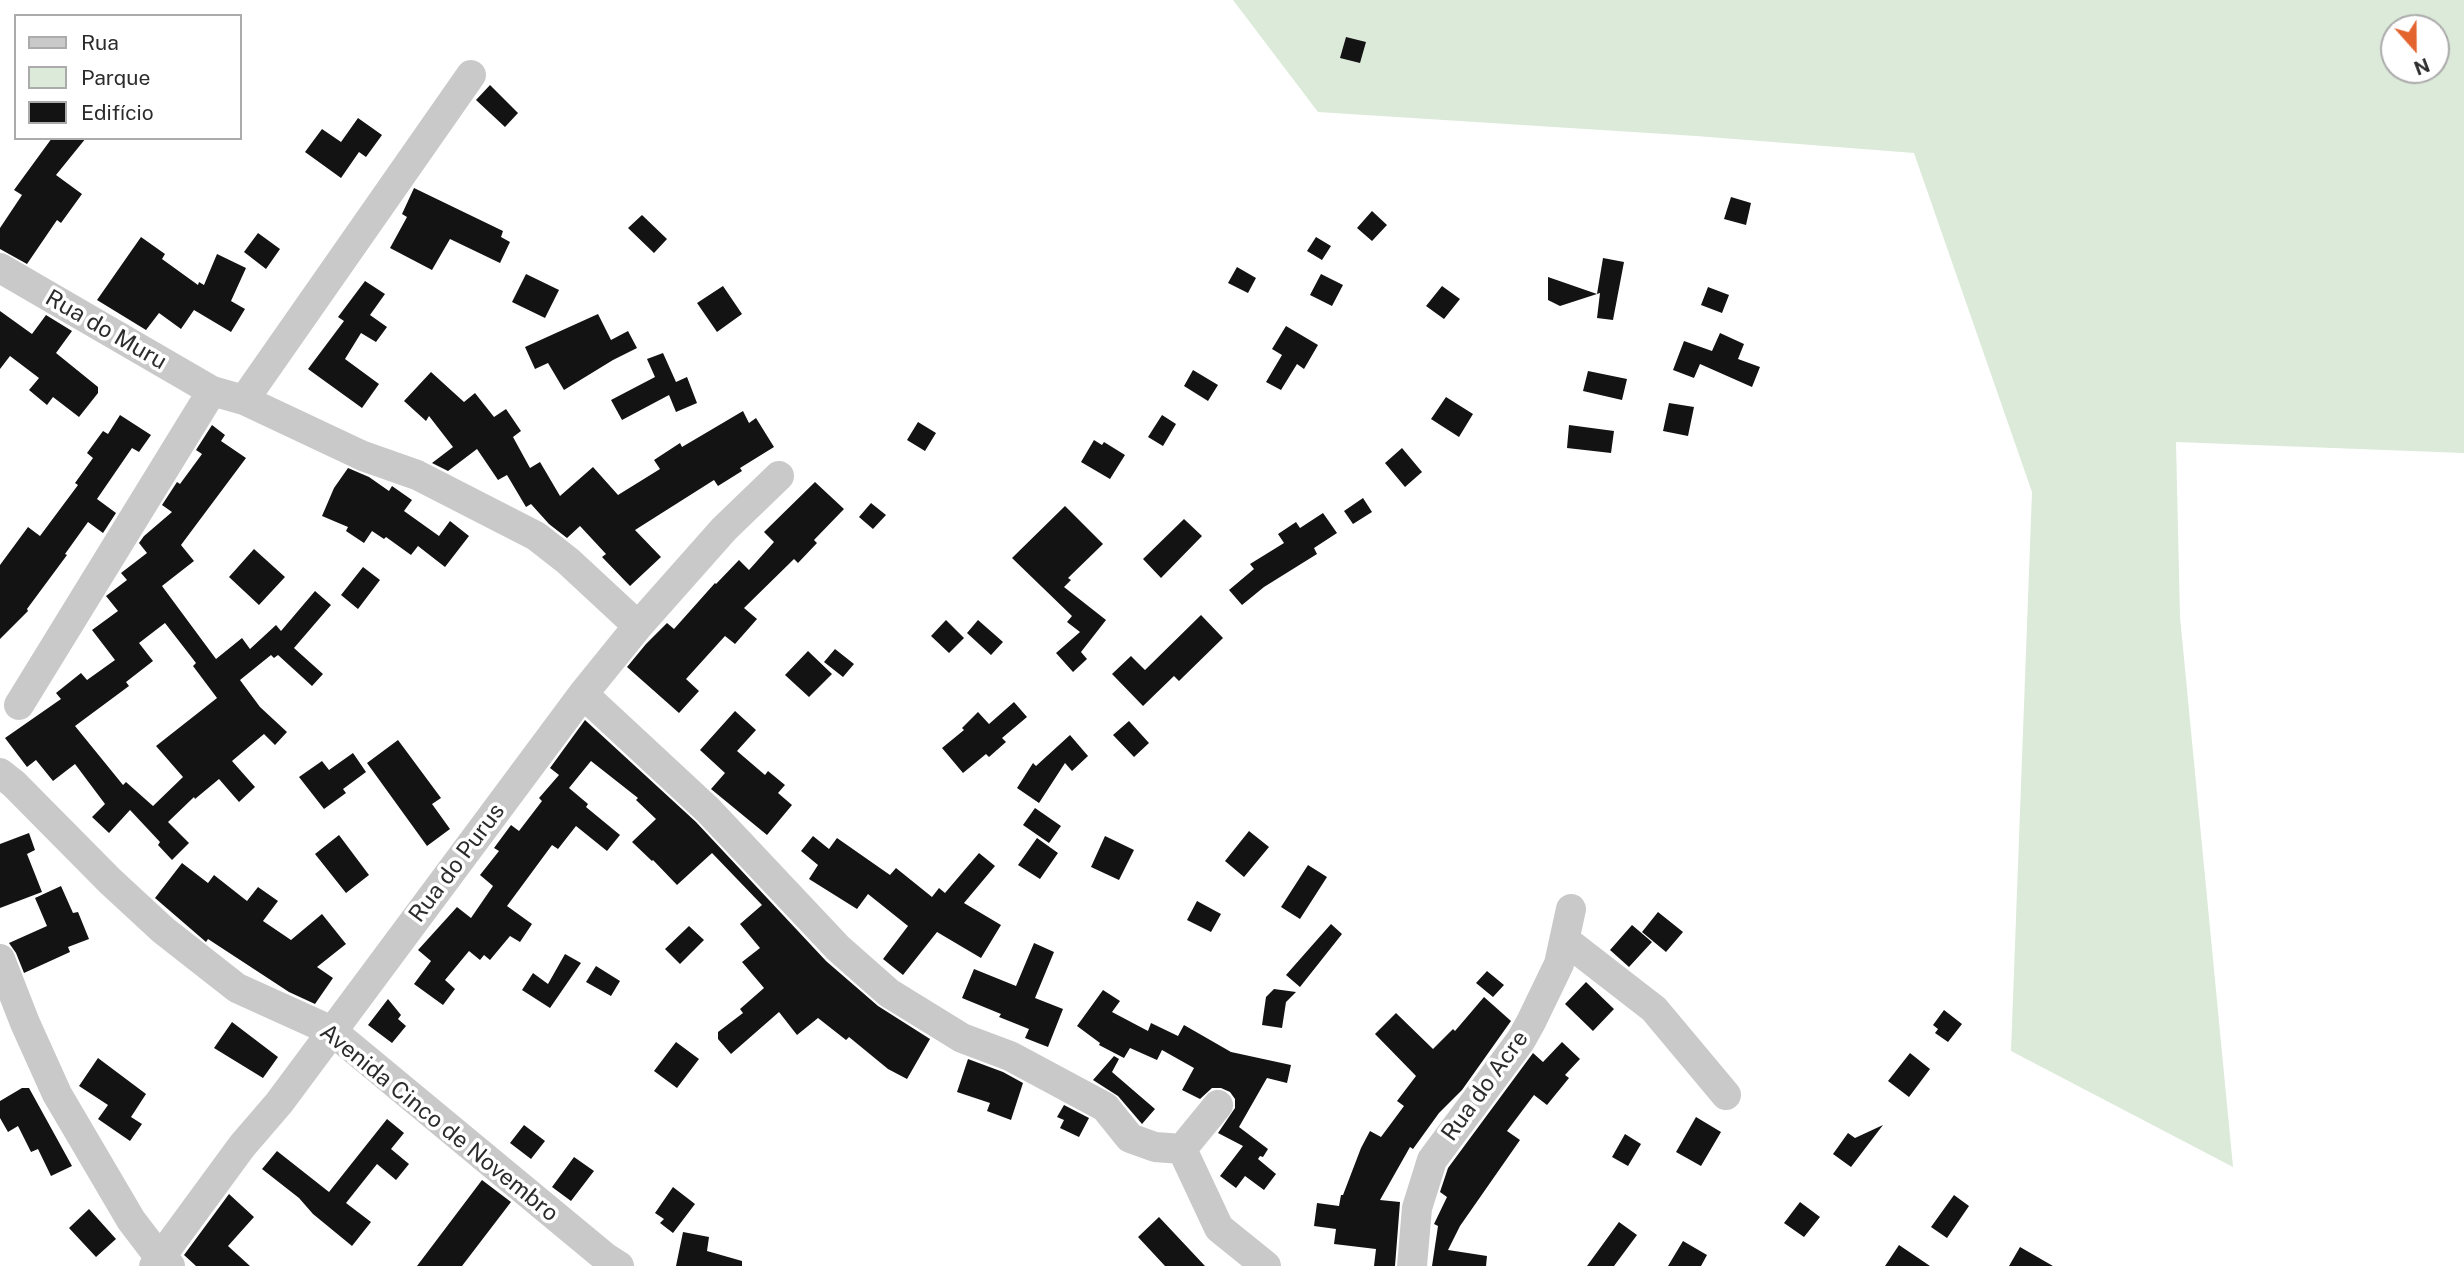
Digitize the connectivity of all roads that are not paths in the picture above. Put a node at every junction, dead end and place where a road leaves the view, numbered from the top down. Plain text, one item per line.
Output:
1 (471, 75) dead end
2 (0, 268) edge
3 (212, 391) junction
4 (244, 400) junction
5 (779, 476) dead end
6 (638, 626) junction
7 (583, 694) junction
8 (19, 705) dead end
9 (0, 773) edge
10 (1572, 909) dead end
11 (1565, 940) junction
12 (0, 959) edge
13 (332, 1031) junction
14 (1726, 1095) dead end
15 (1218, 1105) dead end
16 (1182, 1149) junction
17 (161, 1263) edge
18 (619, 1266) edge
19 (1266, 1266) edge
20 (1412, 1266) edge

1 - 4 street
2 - 3 street, Rua do Muru
3 - 4 street, Rua do Muru
3 - 8 street
4 - 6 street, Rua do Muru
5 - 6 street, Rua do Purus
6 - 7 street, Rua do Purus
7 - 13 street, Rua do Purus
7 - 16 street
9 - 13 street, Avenida Cinco de Novembro
10 - 11 street, Rua do Acre
11 - 14 street
11 - 20 street, Rua do Acre
12 - 17 street
13 - 17 street, Rua do Purus
13 - 18 street, Avenida Cinco de Novembro
15 - 16 street
16 - 19 street

